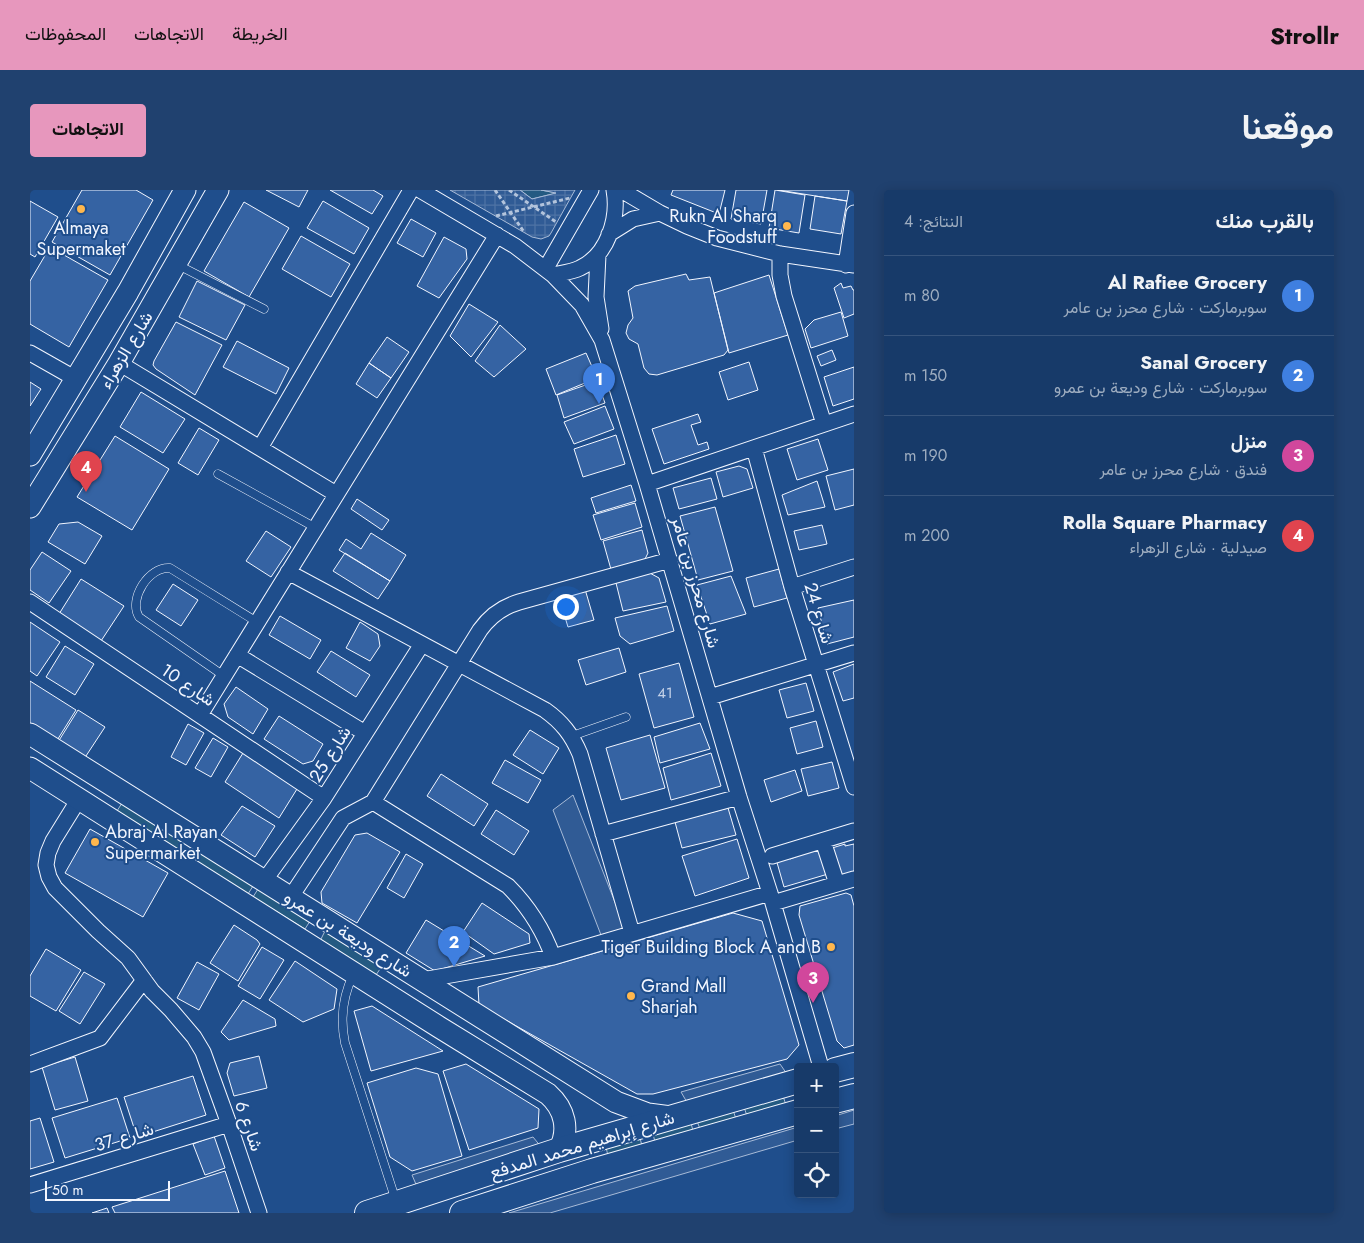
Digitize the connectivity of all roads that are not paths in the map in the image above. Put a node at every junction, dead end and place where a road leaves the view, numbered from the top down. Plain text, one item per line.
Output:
1 (185, 190) edge
2 (218, 190) edge
3 (410, 190) edge
4 (420, 190) edge
5 (591, 190) edge
6 (614, 190) edge
7 (621, 190) edge
8 (660, 213) junction
9 (854, 213) edge
10 (609, 234) junction
11 (497, 235) junction
12 (780, 254) junction
13 (598, 255) junction
14 (176, 264) junction
15 (850, 265) edge
16 (550, 271) junction
17 (264, 309) dead end
18 (602, 340) junction
19 (30, 353) edge
20 (119, 363) junction
21 (76, 379) junction
22 (853, 416) edge
23 (824, 424) junction
24 (260, 448) junction
25 (754, 448) junction
26 (30, 455) edge
27 (218, 474) dead end
28 (648, 484) junction
29 (336, 494) junction
30 (30, 507) edge
31 (316, 528) junction
32 (670, 560) junction
33 (854, 567) edge
34 (288, 572) junction
35 (792, 587) junction
36 (30, 602) edge
37 (257, 622) junction
38 (422, 644) junction
39 (854, 653) edge
40 (237, 655) junction
41 (458, 663) junction
42 (815, 665) junction
43 (224, 676) junction
44 (710, 697) junction
45 (200, 715) junction
46 (626, 716) dead end
47 (366, 733) junction
48 (30, 734) edge
49 (572, 736) junction
50 (30, 748) edge
51 (850, 762) edge
52 (31, 772) edge
53 (100, 778) junction
54 (854, 787) edge
55 (739, 796) junction
56 (324, 798) junction
57 (79, 799) junction
58 (374, 802) junction
59 (854, 831) edge
60 (603, 834) junction
61 (823, 841) junction
62 (772, 856) dead end
63 (854, 879) edge
64 (264, 881) junction
65 (838, 884) junction
66 (290, 898) junction
67 (772, 898) junction
68 (632, 933) junction
69 (554, 956) junction
70 (353, 973) junction
71 (144, 980) junction
72 (422, 980) junction
73 (439, 1028) junction
74 (508, 1034) junction
75 (820, 1063) edge
76 (30, 1064) edge
77 (854, 1065) edge
78 (839, 1069) edge
79 (794, 1082) edge
80 (854, 1096) edge
81 (839, 1100) edge
82 (794, 1113) edge
83 (674, 1117) junction
84 (229, 1124) junction
85 (560, 1150) junction
86 (30, 1185) edge
87 (393, 1208) edge
88 (259, 1213) edge
89 (367, 1213) edge
90 (462, 1213) edge

1 - 21 street, شارع الزهراء
2 - 14 street, شارع الزهراء
3 - 24 street
4 - 11 street, شارع محرز بن عامر
5 - 16 street
6 - 10 street
7 - 8 street
8 - 10 street
8 - 12 street
9 - 15 street
10 - 13 street
11 - 16 street, شارع محرز بن عامر
11 - 29 street
12 - 15 street
12 - 23 street
13 - 16 street
13 - 18 street
14 - 17 lane
14 - 20 street, شارع الزهراء
16 - 18 street, شارع محرز بن عامر
18 - 28 street, شارع محرز بن عامر
19 - 21 street
20 - 24 street
20 - 30 street, شارع الزهراء
21 - 26 street, شارع الزهراء
22 - 23 street
23 - 25 street
24 - 29 street
25 - 28 street
25 - 35 street, شارع 24
27 - 31 lane
28 - 32 street, شارع محرز بن عامر
29 - 31 street
31 - 34 street
32 - 41 street
32 - 44 street, شارع محرز بن عامر
33 - 35 street
34 - 37 street
34 - 38 street
35 - 42 street, شارع 24
36 - 45 street, شارع 10
37 - 40 street
37 - 43 lane
38 - 41 street
38 - 47 street, شارع 25
39 - 42 street
40 - 43 street
40 - 47 street
41 - 49 street
41 - 58 street
42 - 44 street
42 - 51 street, شارع 24
43 - 45 street
44 - 55 street, شارع محرز بن عامر
45 - 56 street, شارع 10
46 - 49 lane
47 - 56 street, شارع 25
48 - 53 street, شارع وديعة بن عمرو
49 - 60 street
50 - 53 street
51 - 54 street, شارع 24
52 - 57 street, شارع وديعة بن عمرو
53 - 64 street, شارع وديعة بن عمرو
55 - 60 street
55 - 67 street, شارع محرز بن عامر
56 - 64 street, شارع 25
57 - 70 street, شارع وديعة بن عمرو
57 - 71 street, شارع 6
58 - 66 street
58 - 69 street
59 - 61 street
60 - 68 street
61 - 62 street
61 - 65 street
63 - 65 street
64 - 66 street, شارع وديعة بن عمرو
65 - 67 street
66 - 72 street, شارع وديعة بن عمرو
67 - 68 street
67 - 75 street, شارع محرز بن عامر
68 - 69 street
69 - 72 street
70 - 73 street, شارع وديعة بن عمرو
70 - 87 lane
71 - 76 street
71 - 84 street, شارع 6
72 - 74 street, شارع وديعة بن عمرو
73 - 74 street
73 - 85 street, شارع وديعة بن عمرو
74 - 83 street, شارع وديعة بن عمرو
77 - 78 main road
79 - 83 main road, شارع إبراهيم محمد المدفع
80 - 81 main road
82 - 90 main road, شارع إبراهيم محمد المدفع
83 - 85 main road, شارع إبراهيم محمد المدفع
84 - 86 street, شارع 37
84 - 88 street, شارع 6
85 - 87 main road, شارع إبراهيم محمد المدفع
87 - 89 main road, شارع إبراهيم محمد المدفع

